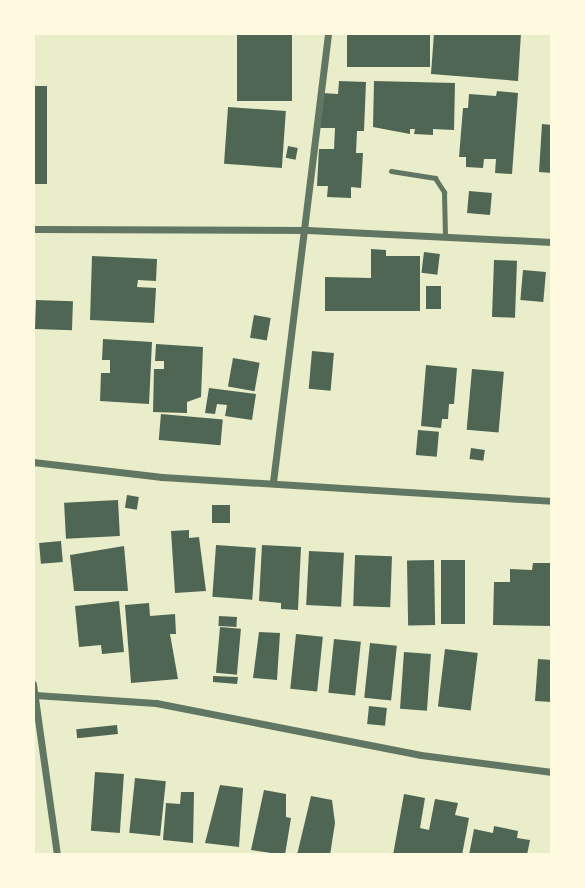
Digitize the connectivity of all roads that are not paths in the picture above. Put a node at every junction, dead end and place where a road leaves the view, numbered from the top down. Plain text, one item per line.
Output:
1 (328, 33) edge
2 (391, 172) dead end
3 (33, 229) edge
4 (307, 230) junction
5 (445, 235) junction
6 (552, 242) edge
7 (33, 462) edge
8 (273, 482) junction
9 (552, 500) edge
10 (33, 684) edge
11 (35, 695) edge
12 (552, 772) edge
13 (57, 855) edge

1 - 4 street
2 - 5 lane
3 - 4 street
4 - 5 street
4 - 8 street
5 - 6 street
7 - 8 street
8 - 9 street
10 - 11 street
11 - 12 street
11 - 13 street

